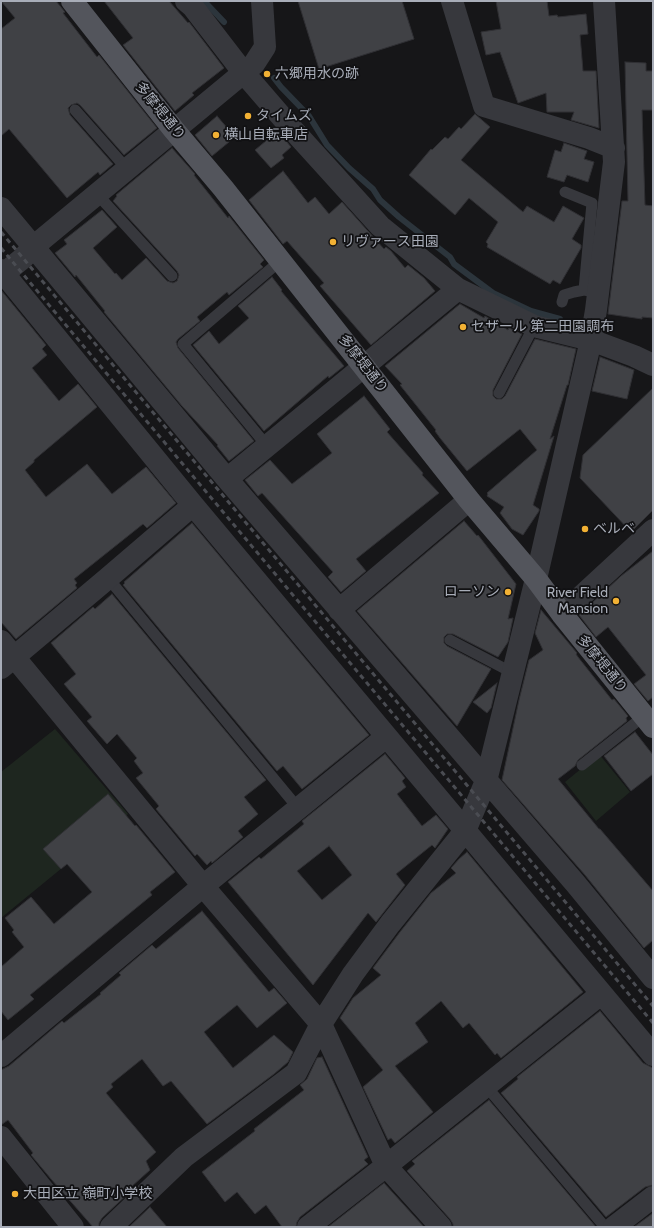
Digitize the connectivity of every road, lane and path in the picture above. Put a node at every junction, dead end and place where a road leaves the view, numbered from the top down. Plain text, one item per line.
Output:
1 (72, 1) edge
2 (186, 1) edge
3 (262, 1) edge
4 (452, 1) edge
5 (604, 1) edge
6 (243, 72) junction
7 (75, 110) dead end
8 (174, 130) junction
9 (614, 148) junction
10 (127, 169) junction
11 (565, 192) dead end
12 (97, 194) junction
13 (1, 208) edge
14 (33, 247) junction
15 (280, 261) junction
16 (2, 273) edge
17 (172, 276) dead end
18 (458, 289) junction
19 (591, 291) junction
20 (562, 302) dead end
21 (534, 326) junction
22 (592, 340) junction
23 (653, 365) edge
24 (364, 366) junction
25 (499, 393) dead end
26 (266, 446) junction
27 (227, 479) junction
28 (470, 500) junction
29 (193, 505) junction
30 (653, 530) edge
31 (108, 578) junction
32 (536, 579) junction
33 (339, 610) junction
34 (562, 614) junction
35 (450, 640) dead end
36 (5, 655) edge
37 (513, 673) junction
38 (649, 722) edge
39 (386, 737) junction
40 (582, 765) dead end
41 (486, 781) junction
42 (298, 808) junction
43 (465, 831) junction
44 (203, 886) junction
45 (649, 964) edge
46 (601, 994) junction
47 (321, 1024) junction
48 (653, 1055) edge
49 (1, 1056) edge
50 (486, 1086) junction
51 (1, 1137) edge
52 (386, 1166) junction
53 (653, 1197) edge
54 (73, 1227) edge
55 (111, 1227) edge
56 (308, 1227) edge
57 (441, 1227) edge
58 (605, 1227) edge
59 (614, 1227) edge

1 - 8 main road, 多摩堤通り
2 - 6 street
3 - 6 street
4 - 9 street
5 - 9 street
6 - 8 street
6 - 18 street
7 - 10 lane
8 - 10 street
8 - 15 main road, 多摩堤通り
9 - 19 street
10 - 12 street
11 - 19 lane
12 - 14 street
12 - 17 lane
13 - 14 street
14 - 16 street
14 - 27 street
15 - 24 main road, 多摩堤通り
15 - 26 lane
16 - 29 street
18 - 21 street
18 - 24 street
19 - 20 lane
19 - 22 street
21 - 22 street
21 - 25 lane
22 - 23 street
22 - 32 street
24 - 26 street
24 - 28 main road, 多摩堤通り
26 - 27 street
27 - 33 street
28 - 32 main road, 多摩堤通り
28 - 33 street
29 - 31 street
29 - 39 street
30 - 34 street
31 - 36 street
31 - 42 lane
32 - 34 main road, 多摩堤通り
32 - 37 street
33 - 41 street
34 - 38 main road, 多摩堤通り
35 - 37 lane
36 - 44 street
37 - 41 street
38 - 40 lane
39 - 42 street
39 - 43 street
41 - 43 street
41 - 45 street
42 - 44 street
43 - 46 street
43 - 47 street
44 - 47 street
44 - 49 street
46 - 48 street
46 - 50 street
47 - 52 street
47 - 55 street
50 - 52 street
50 - 58 lane
51 - 54 street
52 - 56 street
52 - 57 street
53 - 59 street

